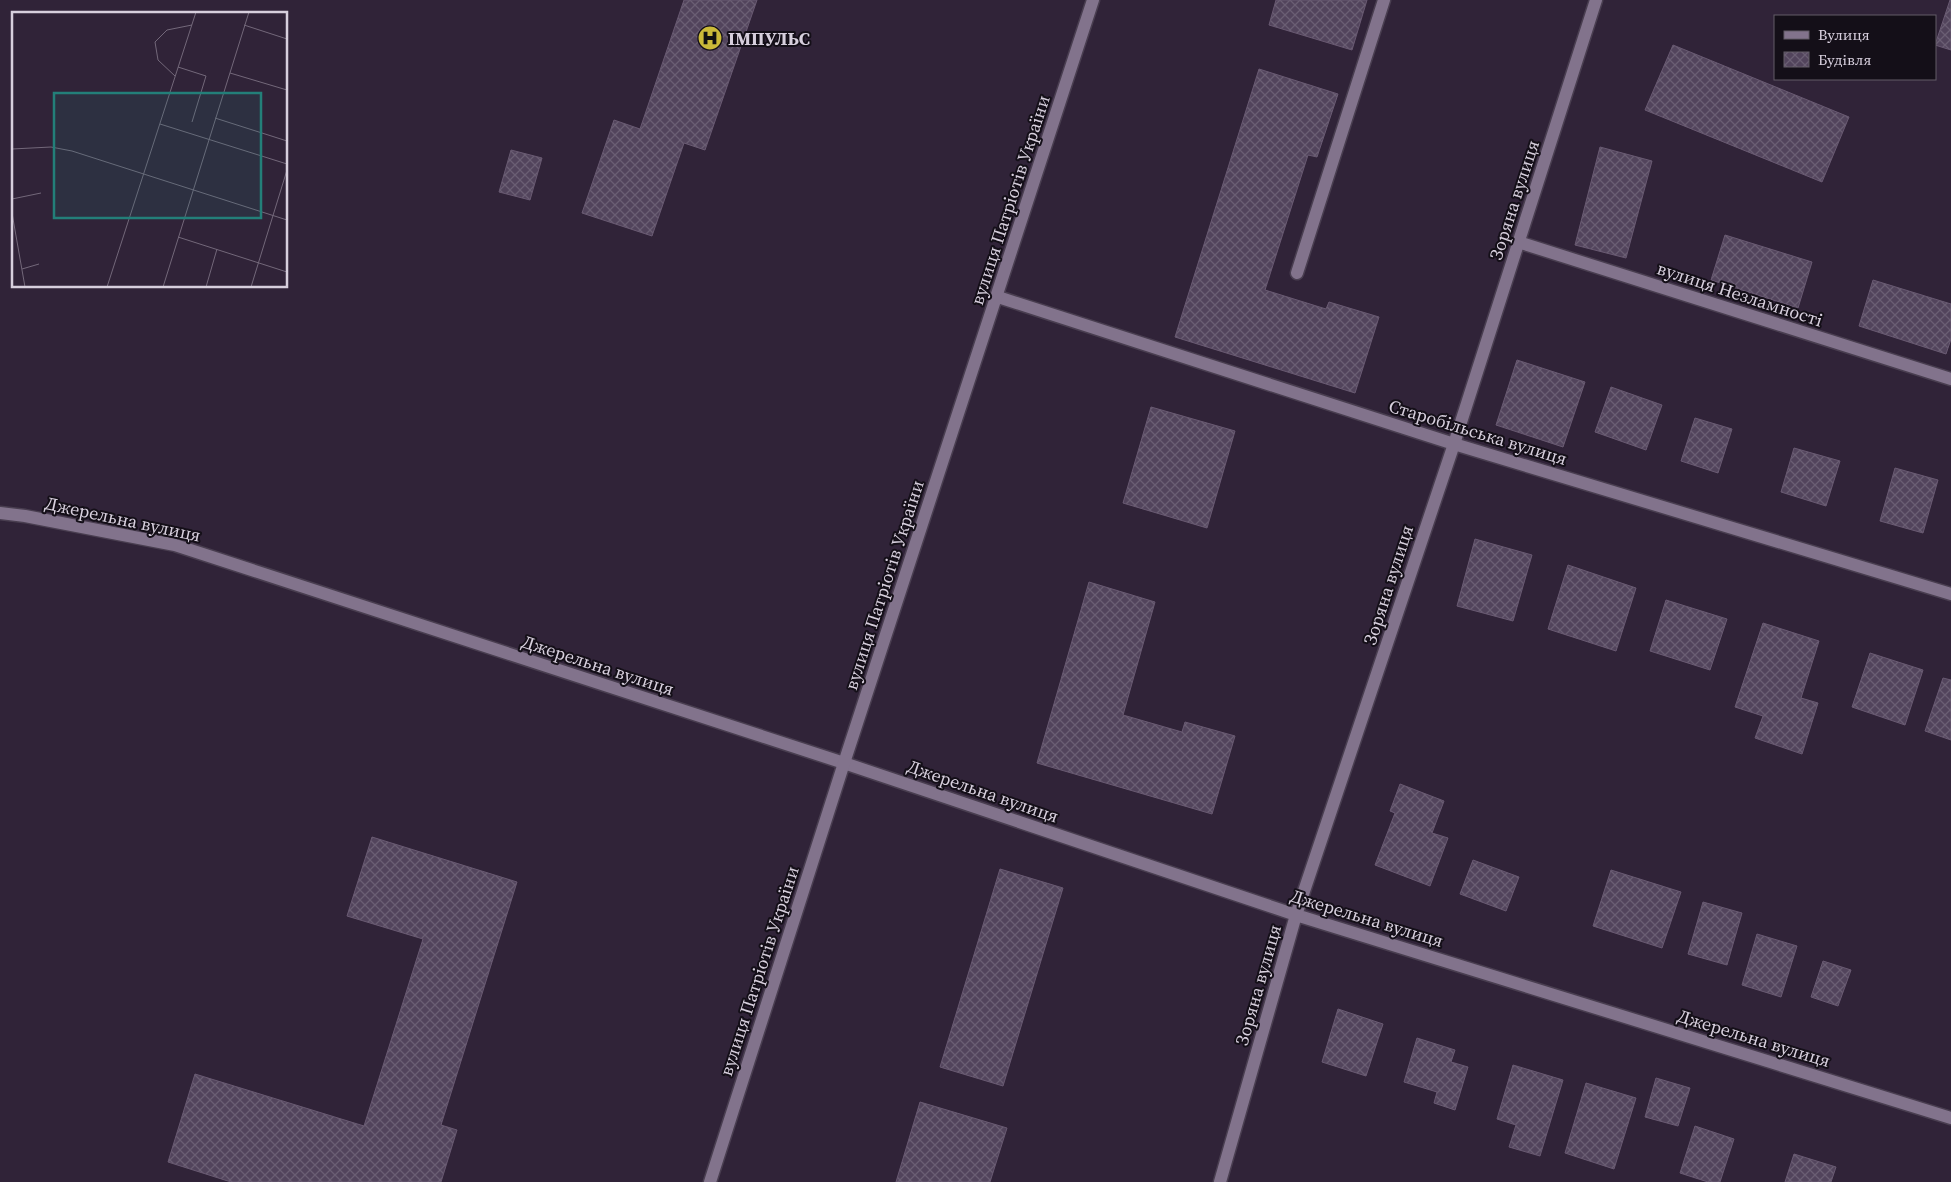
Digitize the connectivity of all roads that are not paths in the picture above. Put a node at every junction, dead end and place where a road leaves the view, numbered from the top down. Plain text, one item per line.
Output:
1 (1093, 0) edge
2 (1384, 0) edge
3 (1596, 0) edge
4 (1518, 242) junction
5 (1297, 273) dead end
6 (998, 297) junction
7 (1951, 378) edge
8 (1454, 444) junction
9 (0, 513) edge
10 (1951, 594) edge
11 (844, 763) junction
12 (1296, 915) junction
13 (1951, 1118) edge
14 (710, 1182) edge
15 (1220, 1182) edge

1 - 6 street, вулиця Патріотів України
2 - 5 street
3 - 4 street, Зоряна вулиця
4 - 7 street, вулиця Незламності
4 - 8 street, Зоряна вулиця
6 - 8 street, Старобільська вулиця
6 - 11 street, вулиця Патріотів України
8 - 10 street, Старобільська вулиця
8 - 12 street, Зоряна вулиця
9 - 11 street, Джерельна вулиця
11 - 12 street, Джерельна вулиця
11 - 14 street, вулиця Патріотів України
12 - 13 street, Джерельна вулиця
12 - 15 street, Зоряна вулиця

